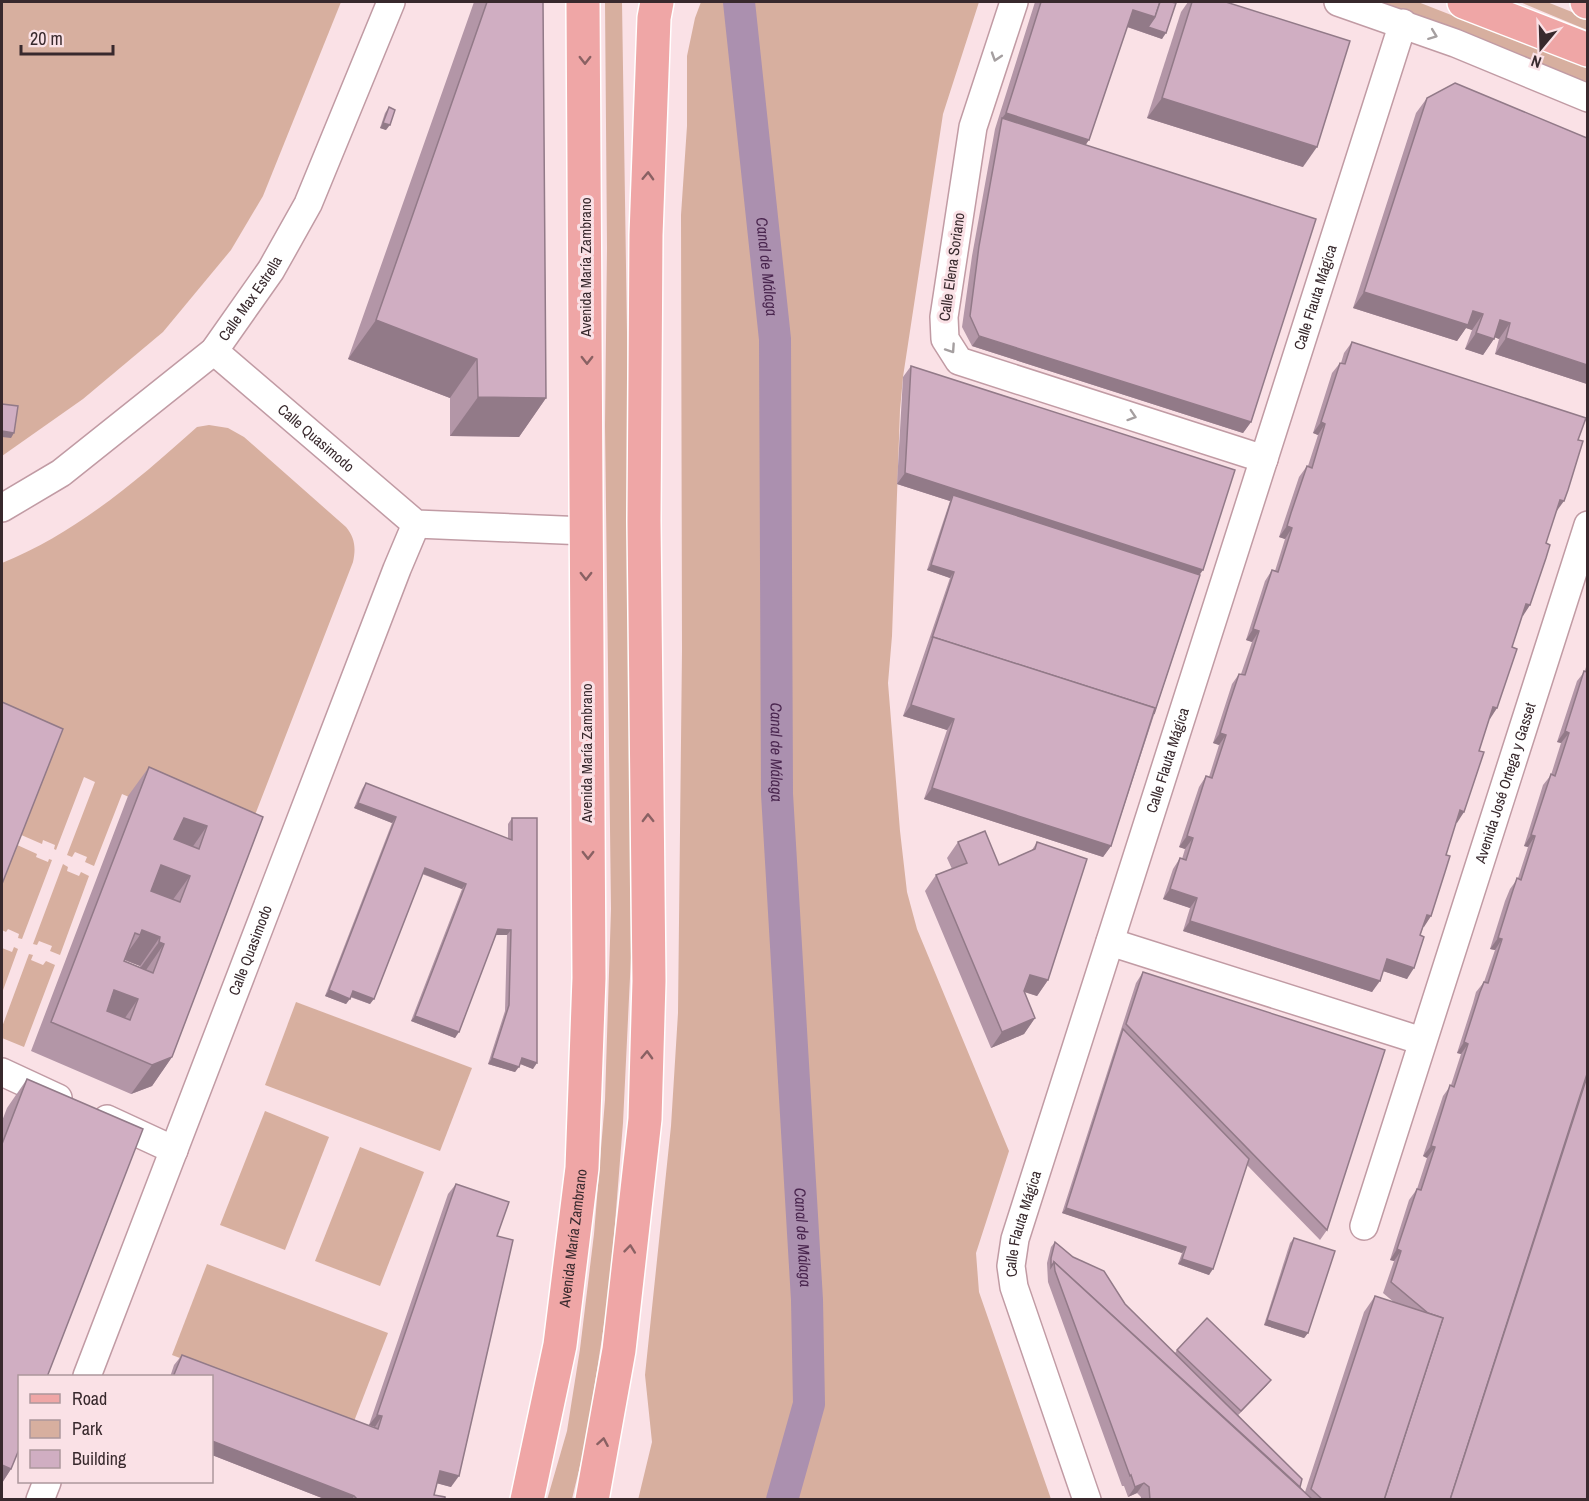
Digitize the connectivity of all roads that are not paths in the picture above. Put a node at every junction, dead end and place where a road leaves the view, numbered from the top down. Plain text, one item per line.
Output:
1 (391, 2) edge
2 (584, 2) edge
3 (657, 2) edge
4 (1014, 2) edge
5 (1338, 2) edge
6 (1464, 2) edge
7 (1403, 23) junction
8 (1587, 50) edge
9 (1587, 98) edge
10 (214, 351) junction
11 (1264, 459) junction
12 (2, 508) edge
13 (416, 524) junction
14 (1587, 525) edge
15 (586, 531) junction
16 (1110, 942) junction
17 (1422, 1041) junction
18 (2, 1072) edge
19 (174, 1150) junction
20 (1364, 1226) dead end
21 (88, 1375) edge
22 (47, 1483) edge
23 (40, 1500) edge
24 (527, 1500) edge
25 (592, 1500) edge
26 (1087, 1500) edge

1 - 10 street, Calle Max Estrella
2 -> 15 main road, Avenida María Zambrano
25 -> 3 main road
4 -> 11 street, Calle Elena Soriano
5 - 7 street
6 - 8 main road
7 -> 9 street
7 - 11 street, Calle Flauta Mágica
10 - 12 street, Calle Max Estrella
10 - 13 street, Calle Quasimodo
11 - 16 street, Calle Flauta Mágica
13 - 15 street
13 - 19 street, Calle Quasimodo
14 - 17 street, Avenida José Ortega y Gasset
15 -> 24 main road, Avenida María Zambrano
16 - 17 street
16 - 26 street, Calle Flauta Mágica
17 - 20 street, Avenida José Ortega y Gasset
18 - 19 street
19 - 21 street, Calle Quasimodo
22 - 23 street

